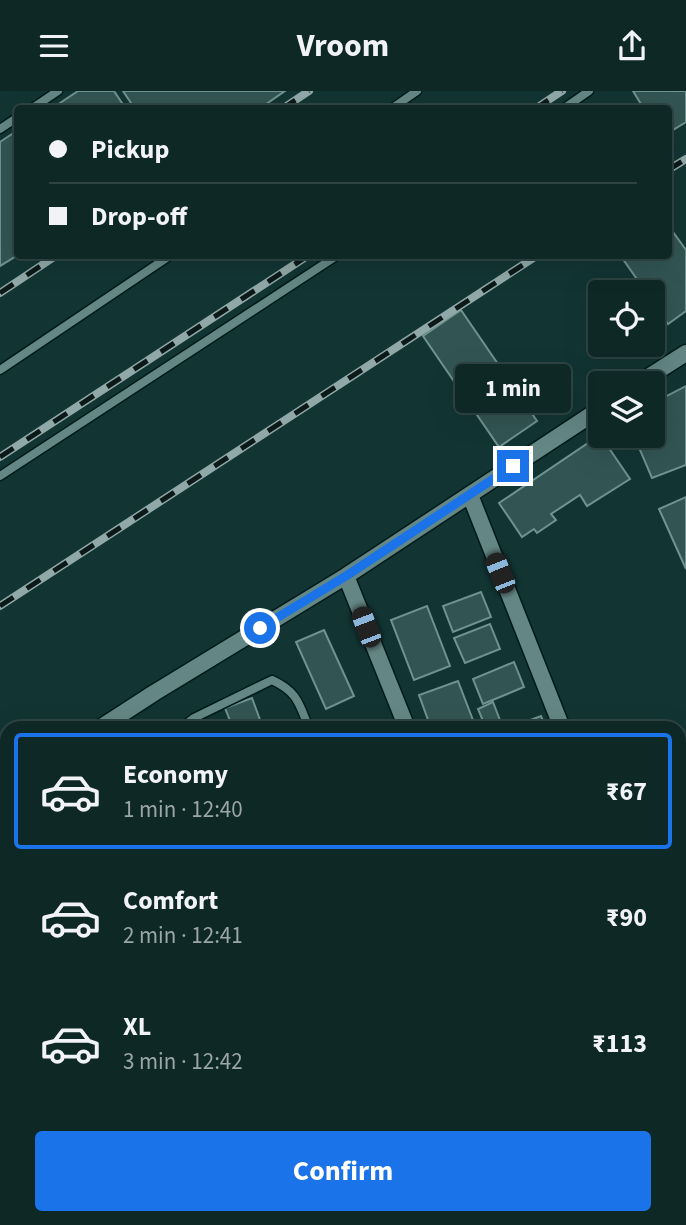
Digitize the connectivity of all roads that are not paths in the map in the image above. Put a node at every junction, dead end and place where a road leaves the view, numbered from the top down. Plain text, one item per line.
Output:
1 (58, 91) edge
2 (418, 91) edge
3 (589, 91) edge
4 (37, 105) edge
5 (397, 105) edge
6 (569, 105) edge
7 (165, 259) edge
8 (332, 259) edge
9 (686, 353) edge
10 (0, 370) edge
11 (658, 371) edge
12 (588, 417) edge
13 (0, 476) edge
14 (470, 495) junction
15 (346, 576) junction
16 (111, 721) edge
17 (190, 721) edge
18 (306, 721) edge
19 (404, 721) edge
20 (559, 721) edge

1 - 4 lane
2 - 5 lane
3 - 6 lane
7 - 10 lane
8 - 13 lane
9 - 11 street
12 - 14 street
14 - 15 street
14 - 20 street
15 - 16 street
15 - 19 street
17 - 18 lane

